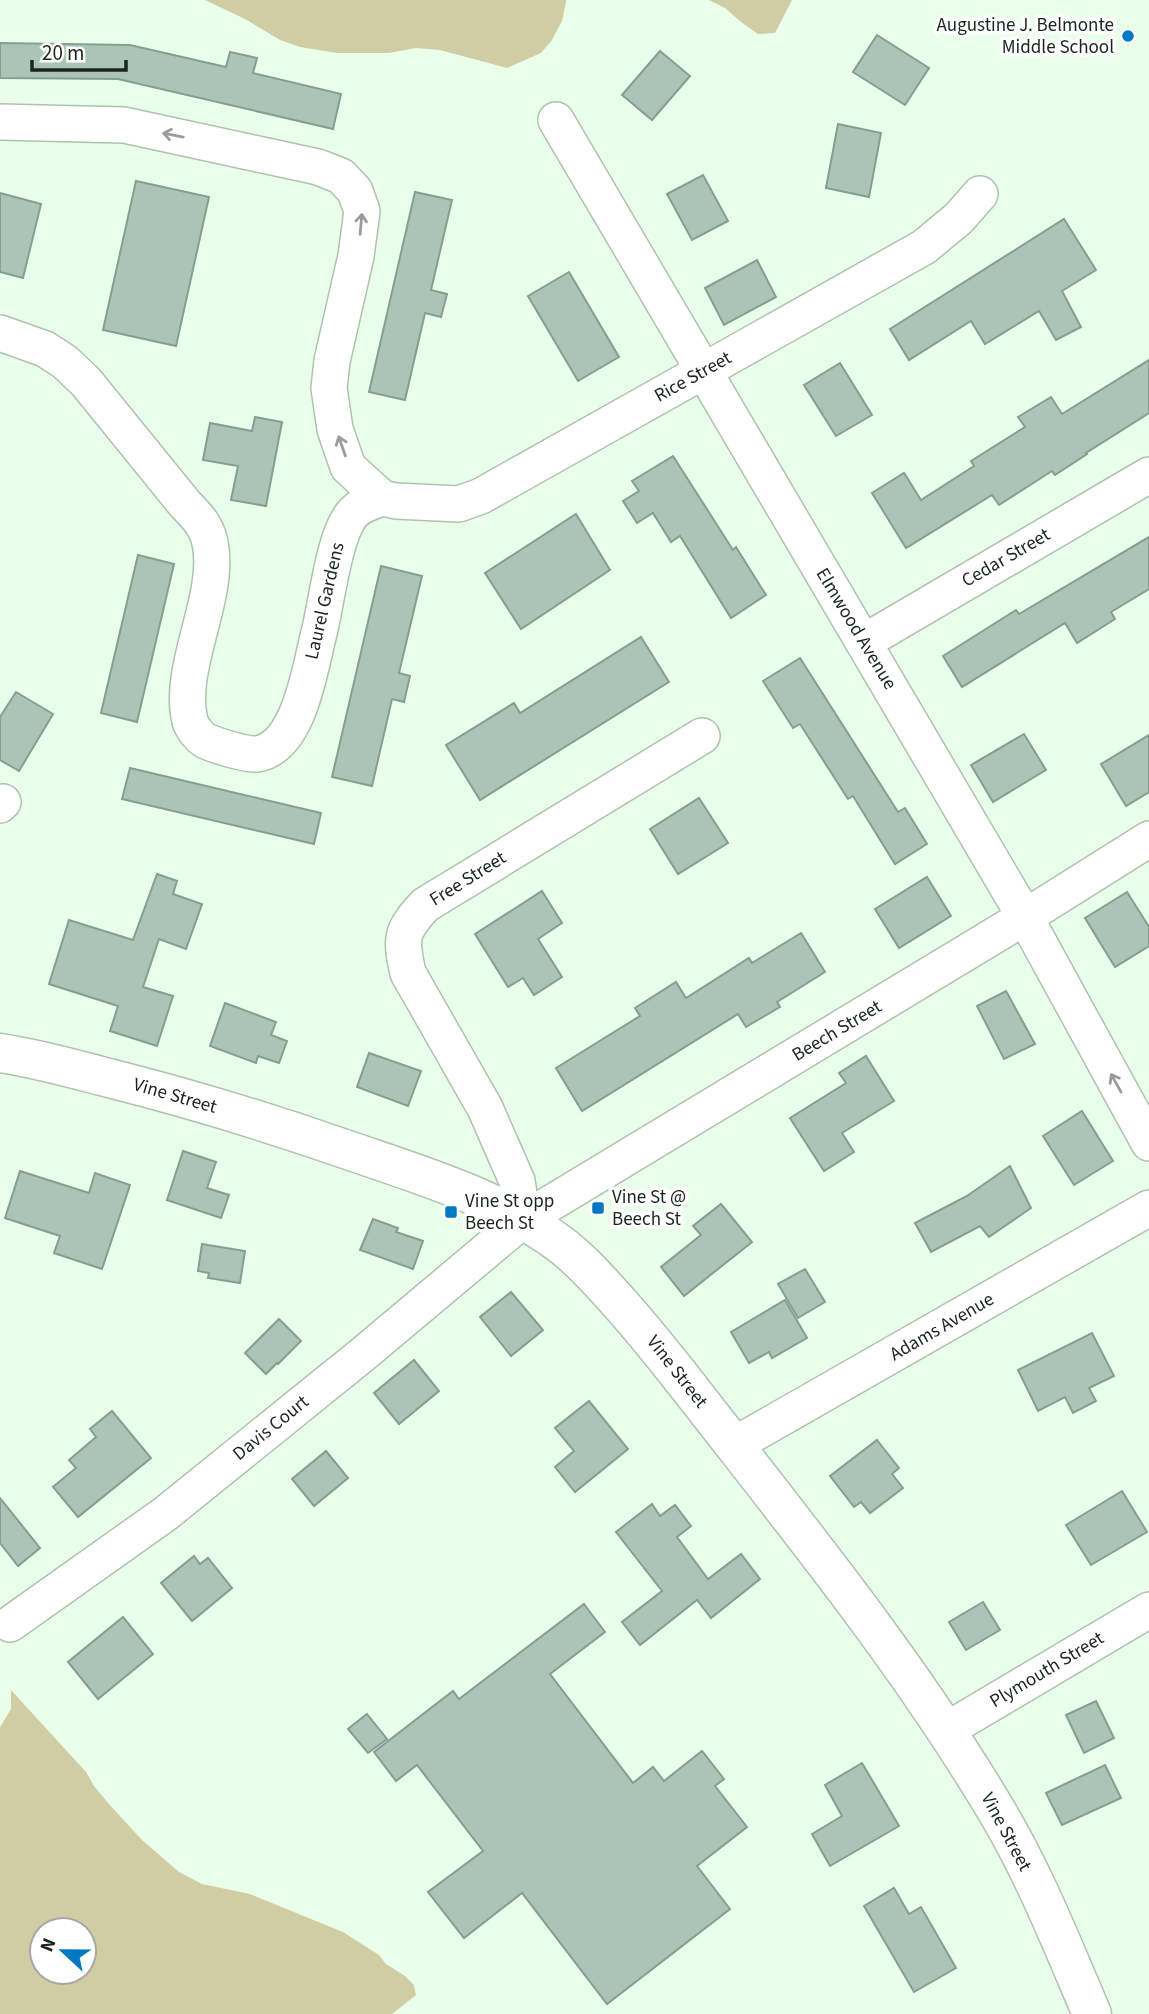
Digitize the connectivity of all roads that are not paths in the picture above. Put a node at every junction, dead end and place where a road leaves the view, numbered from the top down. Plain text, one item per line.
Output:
1 (556, 120) dead end
2 (0, 122) edge
3 (980, 194) dead end
4 (0, 333) edge
5 (704, 371) junction
6 (1149, 475) edge
7 (382, 498) junction
8 (864, 642) junction
9 (702, 736) dead end
10 (1149, 839) edge
11 (1025, 917) junction
12 (0, 1053) edge
13 (1149, 1143) edge
14 (1149, 1208) edge
15 (523, 1220) junction
16 (734, 1446) junction
17 (1149, 1610) edge
18 (10, 1624) dead end
19 (945, 1731) junction
20 (1092, 2014) edge

1 - 5 street, Elmwood Avenue
7 -> 2 street
3 - 5 street, Rice Street
4 - 7 street, Laurel Gardens
5 - 7 street, Rice Street
5 - 8 street, Elmwood Avenue
6 - 8 street, Cedar Street
8 - 11 street, Elmwood Avenue
9 - 15 street, Free Street
10 - 11 street, Beech Street
13 -> 11 street, Elmwood Avenue
11 - 15 street, Beech Street
12 - 15 street, Vine Street
14 - 16 street, Adams Avenue
15 - 16 street, Vine Street
15 - 18 street, Davis Court
16 - 19 street, Vine Street
17 - 19 street, Plymouth Street
19 - 20 street, Vine Street

